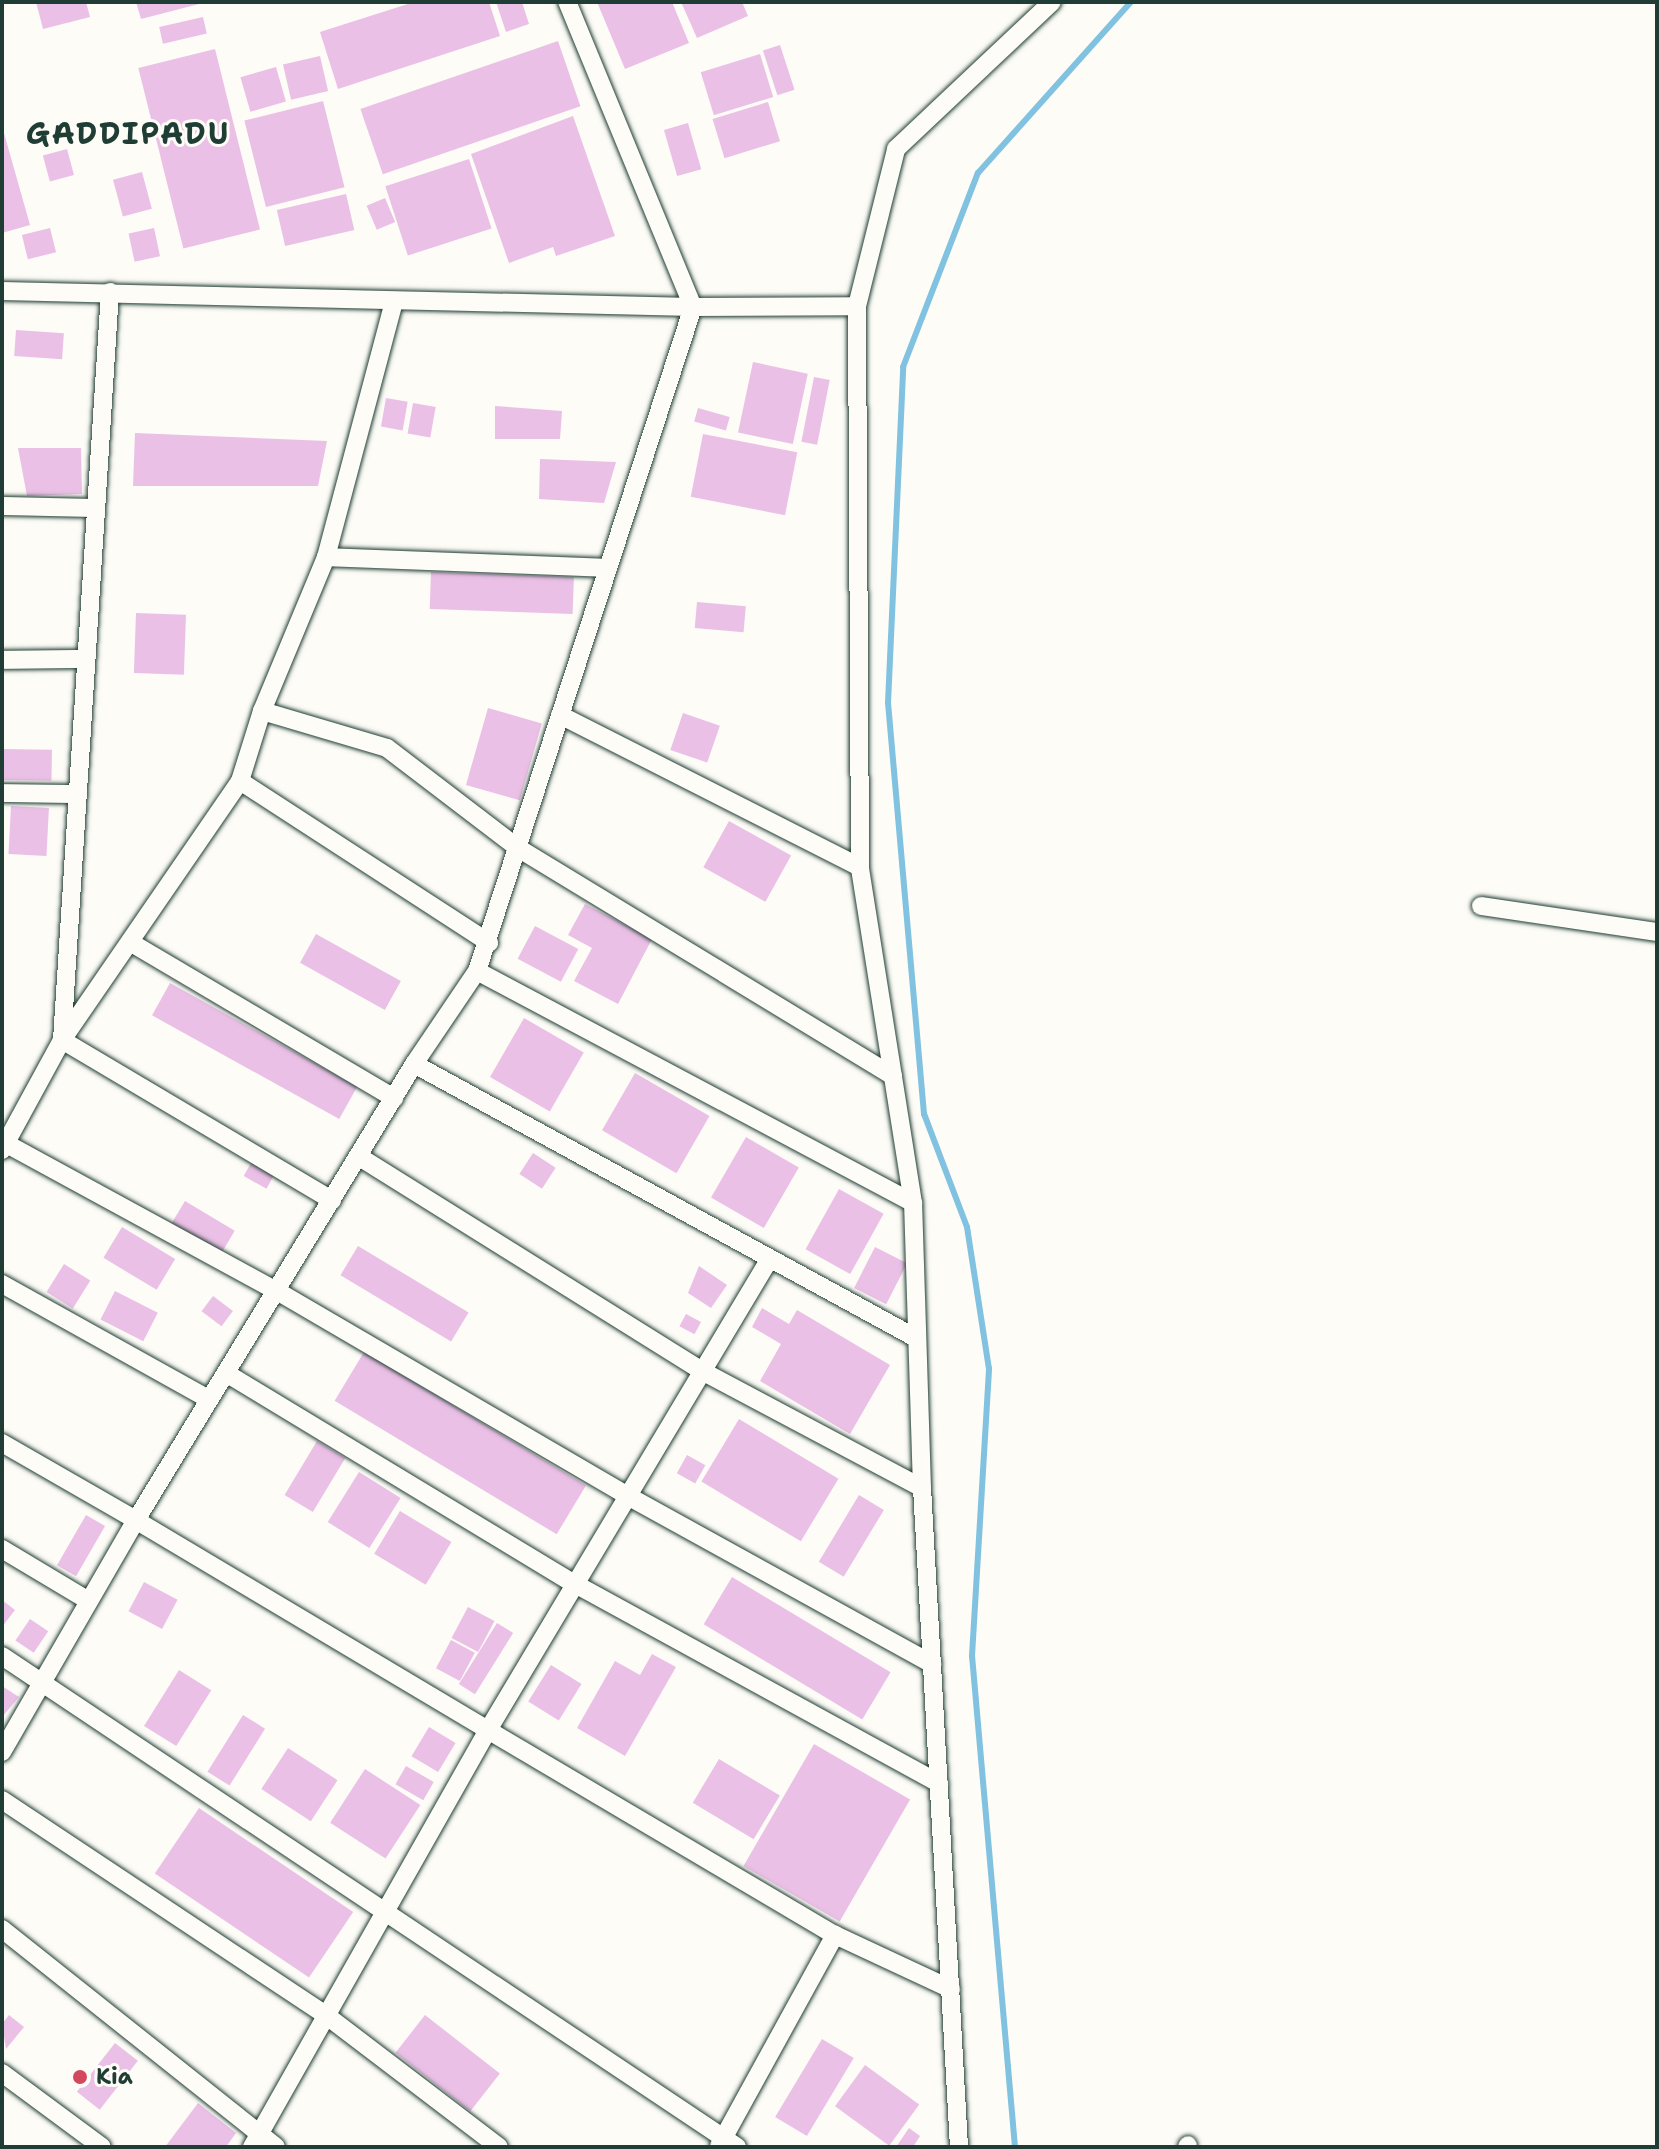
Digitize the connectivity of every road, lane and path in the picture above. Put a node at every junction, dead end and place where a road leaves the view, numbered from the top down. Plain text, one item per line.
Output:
1 (567, 2) edge
2 (1052, 2) edge
3 (2, 291) edge
4 (110, 292) junction
5 (394, 301) junction
6 (857, 306) junction
7 (693, 307) junction
8 (2, 506) edge
9 (96, 508) junction
10 (326, 557) junction
11 (608, 568) junction
12 (86, 659) junction
13 (2, 660) edge
14 (262, 711) junction
15 (560, 715) junction
16 (240, 781) junction
17 (2, 793) edge
18 (78, 794) junction
19 (518, 848) junction
20 (860, 867) junction
21 (1481, 906) dead end
22 (1657, 932) edge
23 (130, 942) junction
24 (489, 943) junction
25 (477, 971) junction
26 (62, 1040) junction
27 (414, 1064) junction
28 (893, 1076) junction
29 (394, 1098) junction
30 (4, 1146) edge
31 (358, 1156) junction
32 (332, 1200) junction
33 (913, 1203) junction
34 (769, 1260) junction
35 (2, 1284) edge
36 (277, 1291) junction
37 (916, 1338) junction
38 (702, 1371) junction
39 (226, 1373) junction
40 (209, 1399) junction
41 (2, 1443) edge
42 (922, 1488) junction
43 (626, 1495) junction
44 (136, 1520) junction
45 (2, 1549) edge
46 (575, 1584) junction
47 (89, 1601) junction
48 (2, 1656) edge
49 (932, 1664) junction
50 (42, 1681) junction
51 (488, 1730) junction
52 (2, 1752) edge
53 (939, 1783) junction
54 (2, 1800) edge
55 (384, 1914) junction
56 (2, 1929) edge
57 (835, 1935) junction
58 (951, 1989) junction
59 (327, 2016) junction
60 (2, 2073) edge
61 (256, 2141) edge
62 (726, 2144) edge
63 (102, 2147) edge
64 (276, 2147) edge
65 (499, 2147) edge
66 (959, 2147) edge

1 - 7 street
2 - 6 street
3 - 4 street
4 - 5 street
4 - 9 street
5 - 7 street
5 - 10 street
6 - 7 street
6 - 20 street
7 - 11 street
8 - 9 street
9 - 12 street
10 - 11 street
10 - 14 street
11 - 15 street
12 - 13 street
12 - 18 street
14 - 16 street
14 - 19 street
15 - 19 street
15 - 20 street
16 - 23 street
16 - 24 street
17 - 18 street
18 - 26 street
19 - 24 street
19 - 28 street
20 - 28 street
21 - 22 street
23 - 26 street
23 - 29 street
24 - 25 street
25 - 27 street
25 - 33 street
26 - 30 street
26 - 32 street
27 - 29 street
27 - 34 street
28 - 33 street
29 - 31 street
30 - 36 street
31 - 32 street
31 - 38 street
32 - 36 street
33 - 37 street
34 - 37 street
34 - 38 street
35 - 40 street
36 - 39 street
36 - 43 street
37 - 42 street
38 - 42 street
38 - 43 street
39 - 40 street
39 - 46 street
40 - 44 street
41 - 44 street
42 - 49 street
43 - 46 street
43 - 49 street
44 - 47 street
44 - 51 street
45 - 47 street
46 - 51 street
46 - 53 street
47 - 50 street
48 - 50 street
49 - 53 street
50 - 52 street
50 - 55 street
51 - 55 street
51 - 57 street
53 - 58 street
54 - 59 street
55 - 59 street
55 - 62 street
56 - 61 street
57 - 58 street
57 - 62 street
58 - 66 street
59 - 61 street
59 - 65 street
60 - 63 street
61 - 64 street

